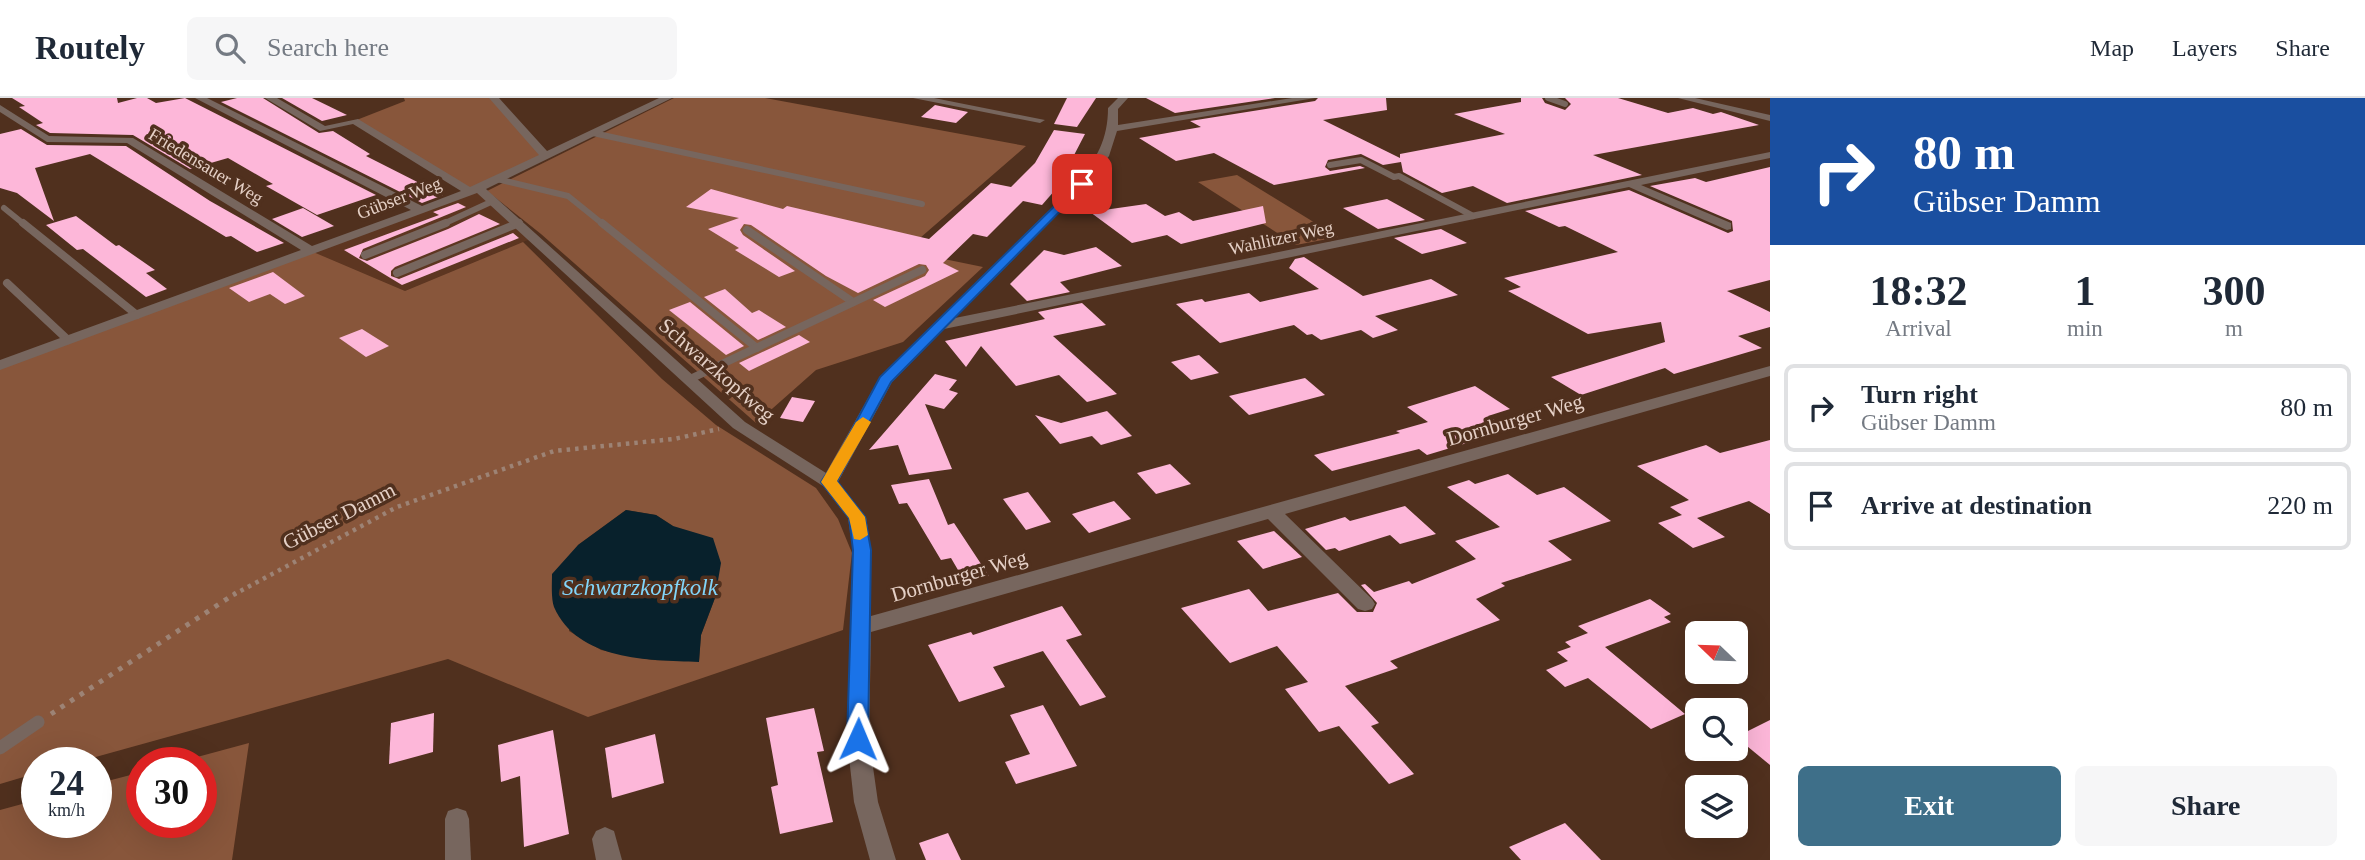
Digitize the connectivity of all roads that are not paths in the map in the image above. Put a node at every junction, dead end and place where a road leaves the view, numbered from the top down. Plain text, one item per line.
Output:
1 (200, 98) edge
2 (270, 98) edge
3 (494, 98) edge
4 (667, 98) edge
5 (918, 98) edge
6 (1123, 98) edge
7 (1310, 98) edge
8 (1548, 98) edge
9 (1683, 98) edge
10 (1565, 104) dead end
11 (0, 108) edge
12 (1770, 118) edge
13 (1040, 120) dead end
14 (1113, 129) junction
15 (593, 133) junction
16 (1770, 155) edge
17 (545, 156) junction
18 (1330, 165) dead end
19 (497, 179) junction
20 (1630, 184) junction
21 (474, 190) junction
22 (493, 201) junction
23 (922, 204) dead end
24 (4, 208) dead end
25 (421, 210) junction
26 (1473, 216) junction
27 (520, 223) junction
28 (1727, 226) dead end
29 (747, 230) dead end
30 (311, 251) junction
31 (365, 255) dead end
32 (922, 270) dead end
33 (397, 273) dead end
34 (7, 283) dead end
35 (853, 302) junction
36 (137, 315) junction
37 (939, 326) junction
38 (68, 341) junction
39 (757, 348) junction
40 (0, 365) edge
41 (1770, 371) edge
42 (690, 379) junction
43 (829, 482) junction
44 (1272, 512) junction
45 (1365, 604) dead end
46 (860, 627) junction
47 (38, 722) road end
48 (0, 748) edge
49 (457, 819) dead end
50 (458, 860) edge
51 (883, 860) edge

1 - 25 street
2 - 21 street, Schwarzkopfweg
3 - 17 street
4 - 15 street, Gübser Weg
5 - 13 street
6 - 14 street
7 - 14 street
8 - 10 lane
9 - 12 street
11 - 30 street, Friedensauer Weg
14 - 37 street
15 - 17 street, Gübser Weg
15 - 23 lane
16 - 20 street, Wahlitzer Weg
17 - 19 street, Gübser Weg
18 - 26 lane
19 - 21 street, Gübser Weg
19 - 39 lane
20 - 26 street, Wahlitzer Weg
20 - 28 street
21 - 22 street, Schwarzkopfweg
21 - 25 street, Gübser Weg
22 - 27 street, Schwarzkopfweg
22 - 31 lane
24 - 36 lane
25 - 30 street, Gübser Weg
26 - 37 street, Wahlitzer Weg
27 - 33 lane
27 - 42 street, Schwarzkopfweg
29 - 35 lane
30 - 36 street, Gübser Weg
32 - 35 lane
34 - 38 lane
35 - 39 lane
36 - 38 street, Gübser Weg
37 - 43 street
38 - 40 street, Gübser Weg
39 - 42 lane
41 - 44 street, Dornburger Weg
42 - 43 street, Schwarzkopfweg
43 - 46 street, Schwarzkopfweg
44 - 45 street
44 - 46 street, Dornburger Weg
46 - 51 street, Schwarzkopfweg
47 - 48 lane
49 - 50 street

